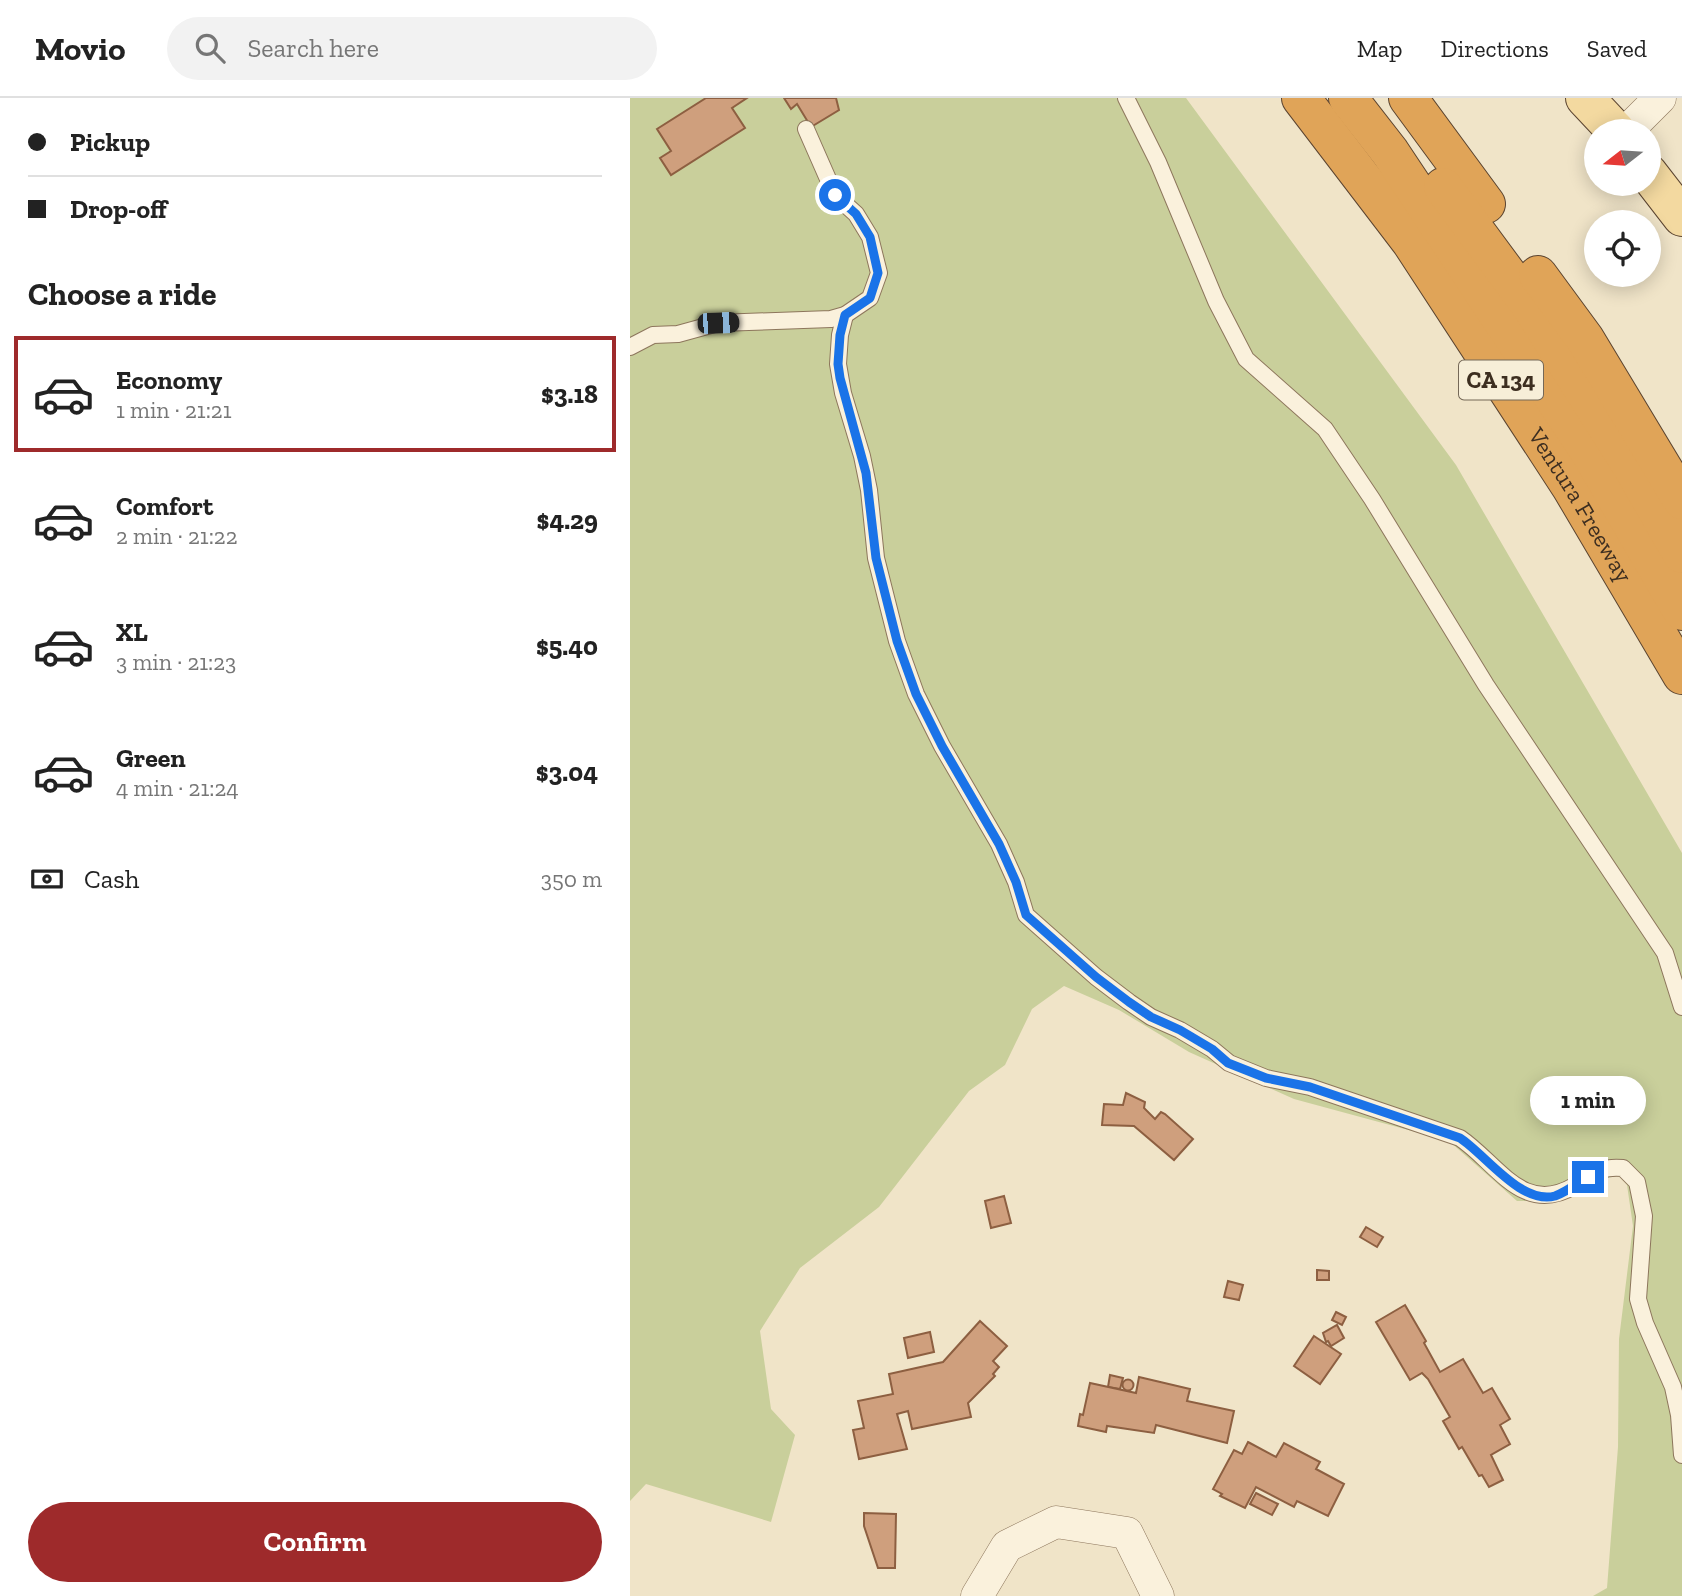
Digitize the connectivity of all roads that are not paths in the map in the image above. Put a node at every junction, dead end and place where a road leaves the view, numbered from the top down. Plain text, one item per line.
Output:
1 (1126, 98) edge
2 (1301, 98) edge
3 (1348, 98) edge
4 (1377, 98) edge
5 (1408, 98) edge
6 (1585, 98) edge
7 (1660, 98) edge
8 (1605, 119) edge
9 (1639, 119) edge
10 (806, 129) dead end
11 (1661, 190) edge
12 (1682, 217) edge
13 (845, 315) junction
14 (630, 347) edge
15 (1682, 500) edge
16 (1682, 554) edge
17 (1682, 611) edge
18 (1682, 675) edge
19 (1682, 1007) edge
20 (1682, 1455) edge
21 (977, 1596) edge
22 (1158, 1596) edge

1 - 19 lane
2 - 18 highway, Ventura Freeway / CA 134
3 - 17 highway
4 - 16 highway
5 - 15 highway
6 - 8 main road
7 - 9 street
10 - 13 lane
11 - 12 main road
13 - 14 lane
13 - 20 lane
21 - 22 street

